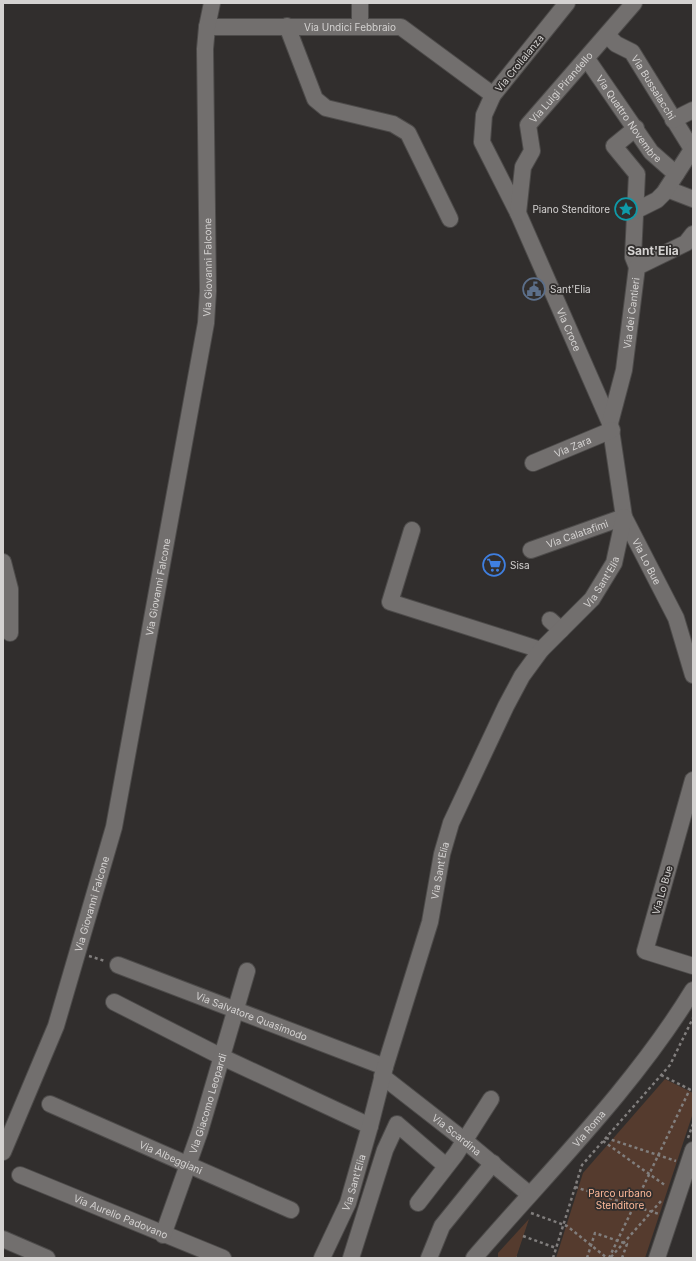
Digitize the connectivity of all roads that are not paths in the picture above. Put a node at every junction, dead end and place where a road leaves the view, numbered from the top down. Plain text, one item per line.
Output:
1 (212, 3) edge
2 (360, 3) edge
3 (567, 3) edge
4 (634, 3) edge
5 (287, 26) junction
6 (360, 26) junction
7 (207, 27) junction
8 (607, 35) junction
9 (587, 59) junction
10 (493, 95) junction
11 (693, 110) edge
12 (673, 120) junction
13 (482, 128) joint
14 (636, 128) junction
15 (693, 149) edge
16 (676, 174) junction
17 (667, 189) junction
18 (693, 199) edge
19 (634, 211) junction
20 (518, 213) junction
21 (450, 219) dead end
22 (693, 234) edge
23 (637, 267) junction
24 (611, 426) junction
25 (533, 463) dead end
26 (624, 517) junction
27 (412, 530) dead end
28 (531, 550) dead end
29 (3, 562) edge
30 (10, 633) dead end
31 (542, 650) junction
32 (693, 675) edge
33 (693, 780) edge
34 (118, 965) road end
35 (693, 966) edge
36 (247, 971) dead end
37 (693, 990) edge
38 (114, 1002) dead end
39 (236, 1010) junction
40 (689, 1015) edge
41 (222, 1057) junction
42 (383, 1072) junction
43 (491, 1099) dead end
44 (50, 1104) dead end
45 (370, 1126) junction
46 (464, 1140) junction
47 (693, 1150) edge
48 (3, 1152) edge
49 (188, 1164) junction
50 (493, 1164) junction
51 (446, 1166) junction
52 (20, 1175) dead end
53 (529, 1194) junction
54 (418, 1203) dead end
55 (292, 1210) dead end
56 (163, 1235) junction
57 (3, 1239) edge
58 (352, 1257) edge
59 (47, 1258) edge
60 (223, 1258) edge
61 (322, 1258) edge
62 (429, 1258) edge
63 (474, 1258) edge
64 (657, 1258) edge

1 - 7 street, Via Giovanni Falcone
2 - 6 street
3 - 10 street, Via Crollalanza
4 - 8 street, Via Luigi Pirandello
5 - 6 street, Via Undici Febbraio
5 - 7 street, Via Undici Febbraio
5 - 21 street
6 - 10 street, Via Undici Febbraio
7 - 48 street, Via Giovanni Falcone
8 - 9 street, Via Luigi Pirandello
8 - 12 street, Via Bussalacchi
9 - 14 street, Via Quattro Novembre
9 - 20 street, Via Luigi Pirandello
10 - 13 street, Via Crollalanza
11 - 12 street
12 - 15 street, Via Bussalacchi
13 - 20 street, Via Croce
14 - 16 street, Via Quattro Novembre
14 - 19 street
15 - 16 street
16 - 17 street
17 - 18 street
17 - 19 street
19 - 23 street
20 - 24 street, Via Croce
22 - 23 street, Via dei Cantieri
23 - 24 street, Via dei Cantieri
24 - 25 street, Via Zara
24 - 26 street, Via Croce
26 - 28 street, Via Calatafimi
26 - 31 street, Via Sant'Elia
26 - 32 street, Via Lo Bue
27 - 31 street
29 - 30 street
31 - 42 street, Via Sant'Elia
33 - 35 street, Via Lo Bue
34 - 39 street, Via Salvatore Quasimodo
36 - 39 street, Via Giacomo Leopardi
37 - 40 street, Via Roma
38 - 41 street
39 - 41 street, Via Giacomo Leopardi
39 - 42 street, Via Salvatore Quasimodo
40 - 53 street, Via Roma
41 - 45 street
41 - 49 street, Via Giacomo Leopardi
42 - 45 street, Via Sant'Elia
42 - 46 street, Via Scardina
43 - 46 street
44 - 49 street, Via Albeggiani
45 - 61 street, Via Sant'Elia
46 - 50 street, Via Scardina
46 - 51 street
47 - 64 street
49 - 55 street, Via Albeggiani
49 - 56 street, Via Giacomo Leopardi
50 - 53 street, Via Scardina
50 - 62 street
51 - 54 street
51 - 58 street
52 - 56 street, Via Aurelio Padovano
53 - 63 street, Via Roma
56 - 60 street, Via Aurelio Padovano
57 - 59 street

